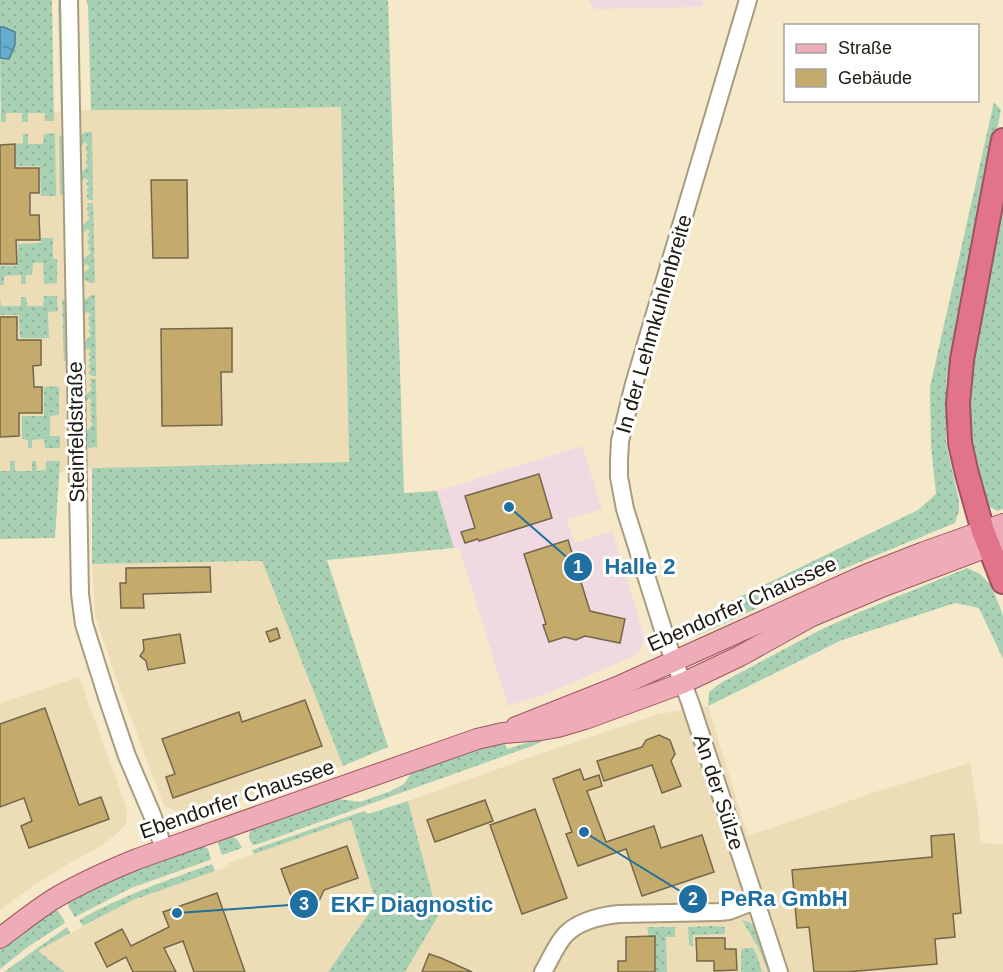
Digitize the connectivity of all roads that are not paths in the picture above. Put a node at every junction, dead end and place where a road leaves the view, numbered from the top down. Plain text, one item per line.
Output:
1 (69, 0) edge
2 (748, 0) edge
3 (1003, 140) edge
4 (994, 536) edge
5 (1003, 582) edge
6 (674, 661) junction
7 (683, 683) junction
8 (503, 733) junction
9 (164, 849) junction
10 (755, 901) junction
11 (0, 938) edge
12 (543, 972) edge
13 (779, 972) edge

1 - 9 street, Steinfeldstraße
2 - 6 street, In der Lehmkuhlenbreite
3 - 4 highway
4 - 5 highway
4 - 6 main road, Ebendorfer Chaussee
4 - 7 main road, Ebendorfer Chaussee
6 - 7 street, In der Lehmkuhlenbreite
6 - 8 main road, Ebendorfer Chaussee
7 - 8 main road, Ebendorfer Chaussee
7 - 10 street, An der Sülze
8 - 9 main road, Ebendorfer Chaussee
9 - 11 main road, Ebendorfer Chaussee
10 - 12 street
10 - 13 street, An der Sülze

